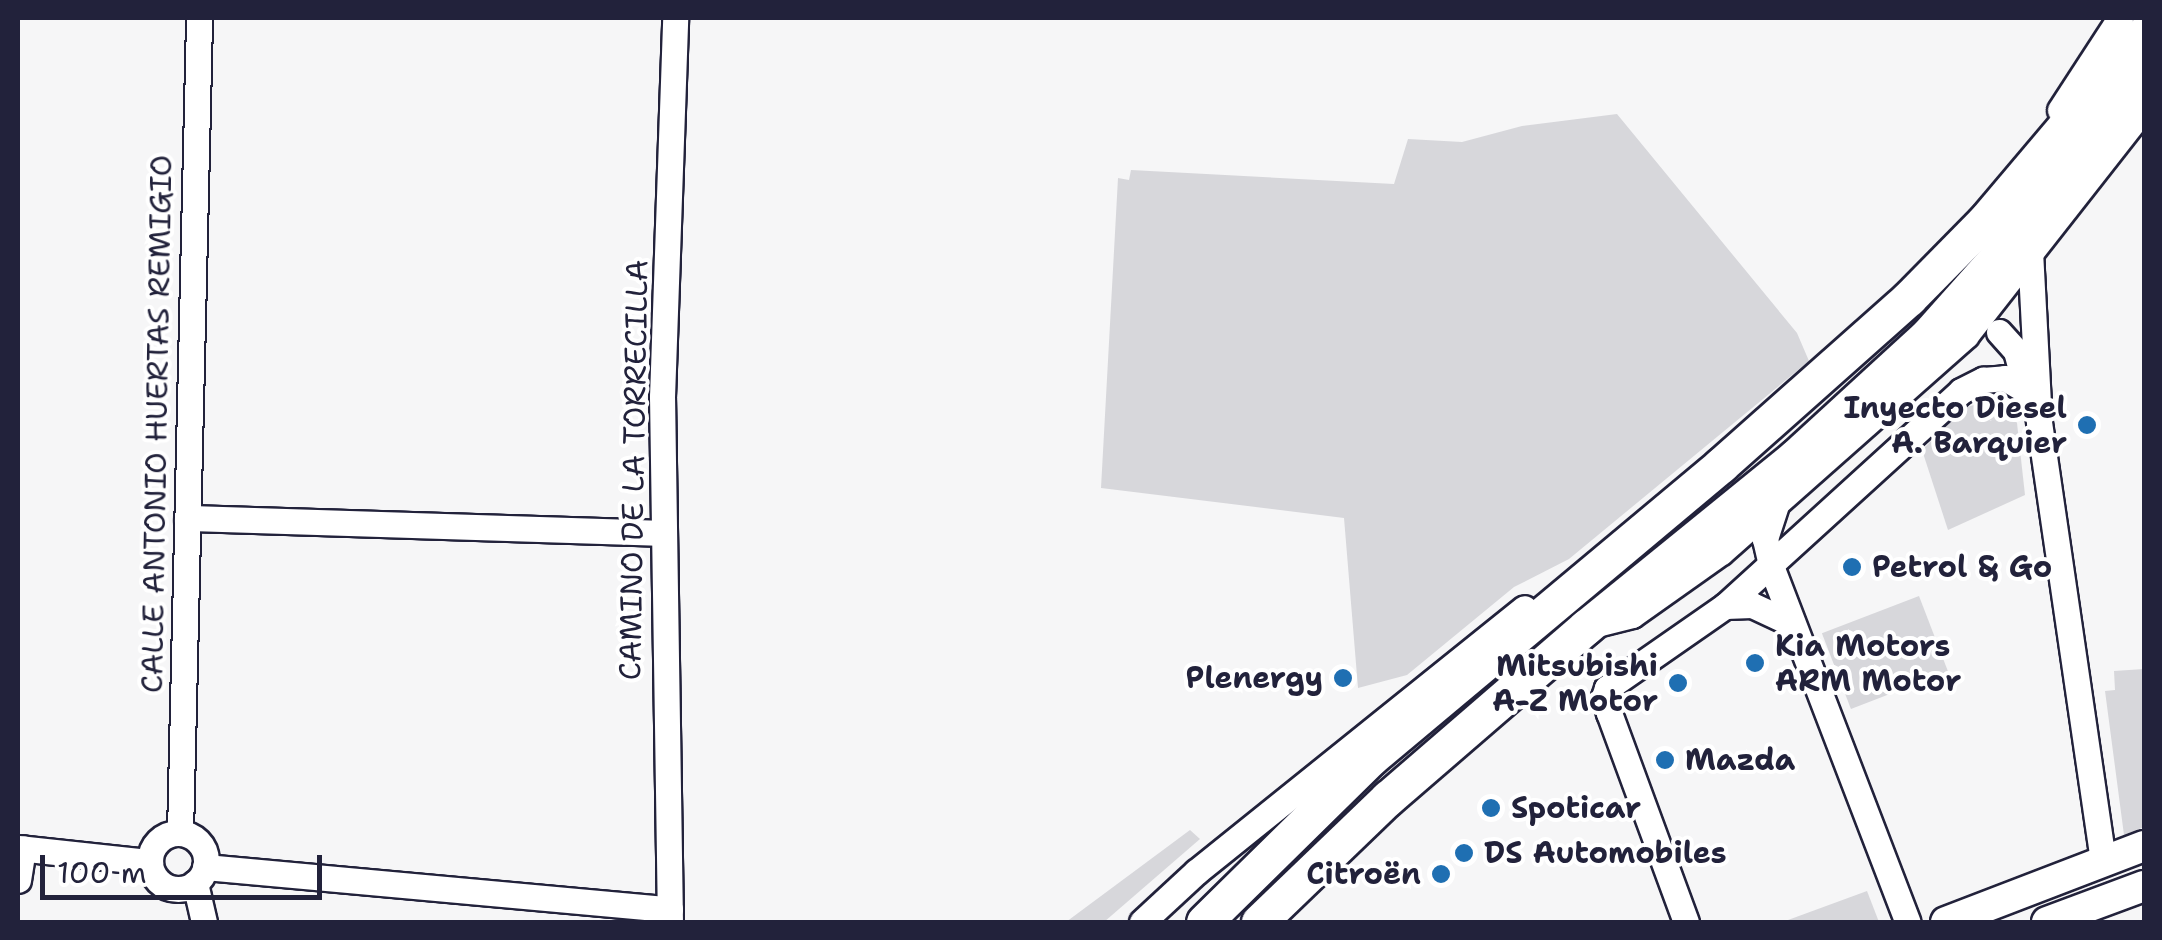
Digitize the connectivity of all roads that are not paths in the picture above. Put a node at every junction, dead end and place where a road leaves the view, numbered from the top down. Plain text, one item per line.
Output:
1 (199, 18) edge
2 (675, 18) edge
3 (2136, 29) edge
4 (2144, 78) edge
5 (2144, 108) edge
6 (2030, 251) junction
7 (2030, 305) junction
8 (2000, 332) junction
9 (1966, 334) junction
10 (2028, 392) junction
11 (2040, 422) junction
12 (1851, 440) junction
13 (1795, 457) junction
14 (1776, 505) junction
15 (187, 518) junction
16 (661, 532) junction
17 (1721, 552) junction
18 (1771, 566) junction
19 (1576, 582) junction
20 (1725, 606) junction
21 (1791, 623) junction
22 (1586, 627) junction
23 (180, 832) junction
24 (2144, 846) edge
25 (20, 848) edge
26 (150, 862) junction
27 (2103, 862) junction
28 (200, 875) junction
29 (18, 880) edge
30 (2130, 891) edge
31 (670, 916) edge
32 (204, 922) edge
33 (1142, 922) edge
34 (1204, 922) edge
35 (1258, 922) edge
36 (1686, 922) edge
37 (1908, 922) edge
38 (1946, 922) edge
39 (2047, 922) edge

1 - 15 street, CALLE ANTONIO HUERTAS REMIGIO
2 - 16 street, CAMINO DE LA TORRECILLA
3 - 19 highway
4 - 13 highway
5 - 6 street
6 - 7 street
6 - 9 street
7 - 8 street
7 - 11 street
8 - 9 street
8 - 10 street
9 - 12 street
10 - 11 street
10 - 18 street
11 - 27 street
12 - 13 street
12 - 14 street
13 - 22 highway
14 - 17 street
14 - 18 street
15 - 16 street
15 - 23 street, CALLE ANTONIO HUERTAS REMIGIO
16 - 31 street, CAMINO DE LA TORRECILLA
17 - 18 street
17 - 22 street
18 - 20 street
18 - 21 street
19 - 33 street
19 - 34 highway
20 - 21 street
20 - 36 street
21 - 37 street
22 - 35 highway
23 - 26 street
23 - 28 street
24 - 27 main road
25 - 26 street
25 - 29 street
26 - 28 street
27 - 30 main road
27 - 38 main road
28 - 31 street
28 - 32 street
30 - 39 main road

